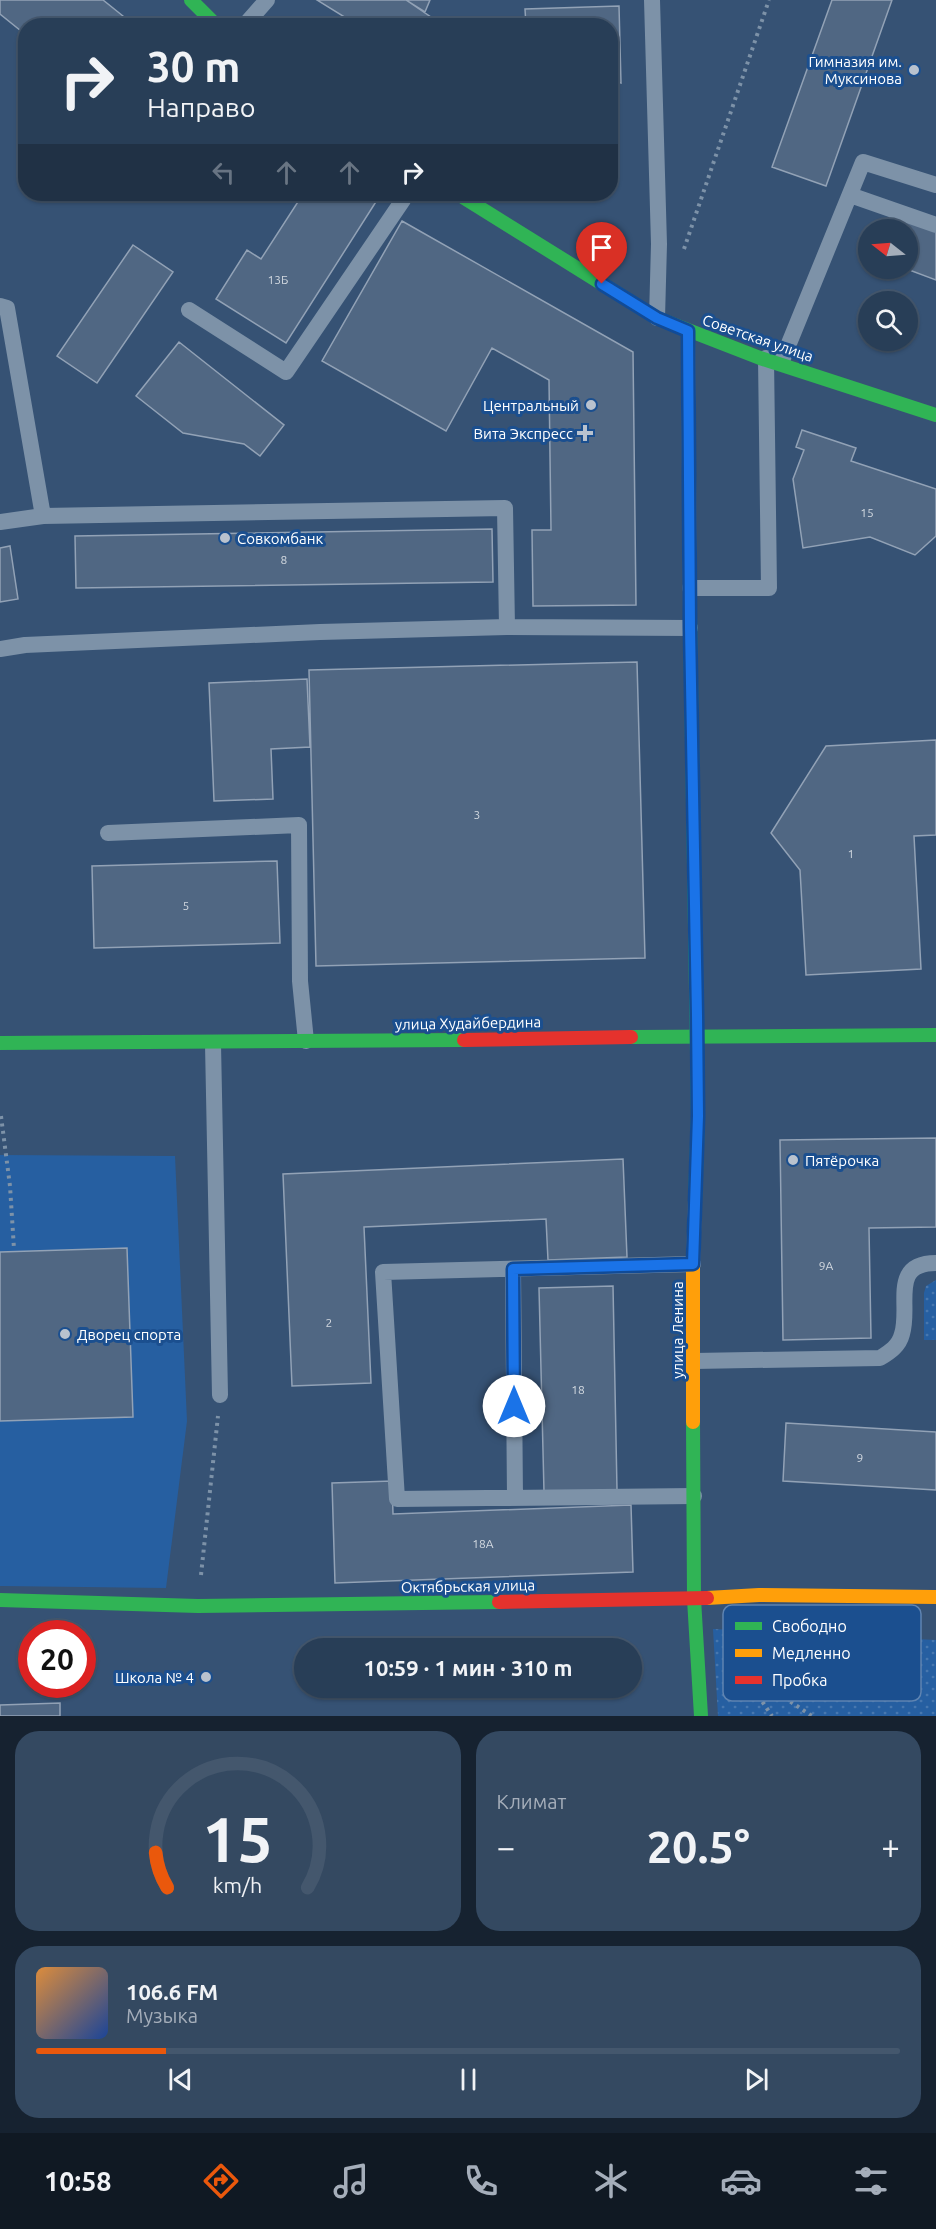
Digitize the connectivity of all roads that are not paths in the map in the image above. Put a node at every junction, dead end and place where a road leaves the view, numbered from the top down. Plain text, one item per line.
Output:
1 (191, 0) edge
2 (267, 0) edge
3 (652, 0) edge
4 (209, 18) edge
5 (251, 18) edge
6 (936, 186) edge
7 (850, 195) junction
8 (401, 201) edge
9 (469, 201) edge
10 (936, 225) edge
11 (0, 306) edge
12 (189, 310) dead end
13 (657, 318) junction
14 (688, 331) junction
15 (773, 361) junction
16 (936, 415) edge
17 (43, 516) junction
18 (0, 522) edge
19 (690, 588) junction
20 (507, 627) junction
21 (690, 628) junction
22 (0, 649) edge
23 (108, 833) dead end
24 (936, 1035) edge
25 (697, 1036) junction
26 (306, 1041) junction
27 (0, 1043) edge
28 (213, 1044) junction
29 (936, 1263) edge
30 (693, 1264) junction
31 (513, 1269) junction
32 (694, 1361) junction
33 (220, 1395) road end
34 (694, 1496) junction
35 (515, 1498) junction
36 (936, 1597) edge
37 (694, 1599) junction
38 (0, 1600) edge
39 (701, 1716) edge

1 - 4 street
2 - 5 lane
3 - 13 lane
6 - 7 lane
7 - 10 lane
7 - 15 lane
8 - 12 lane
9 - 13 street, Советская улица
11 - 17 lane
13 - 14 street, Советская улица
14 - 15 street, Советская улица
14 - 19 street, улица Ленина
15 - 16 street, Советская улица
15 - 19 lane
17 - 18 lane
17 - 20 lane
19 - 21 street, улица Ленина
20 - 21 lane
20 - 22 lane
21 - 25 street, улица Ленина
23 - 26 lane
24 - 25 street, улица Худайбердина
25 - 26 street, улица Худайбердина
25 - 30 street, улица Ленина
26 - 28 street, улица Худайбердина
27 - 28 street, улица Худайбердина
28 - 33 lane
29 - 32 lane
30 - 31 lane
30 - 32 street, улица Ленина
31 - 35 lane
31 - 35 lane
32 - 34 street, улица Ленина
34 - 35 lane
34 - 37 street, улица Ленина
36 - 37 street, Октябрьская улица
37 - 38 street, Октябрьская улица
37 - 39 street, улица Ленина

